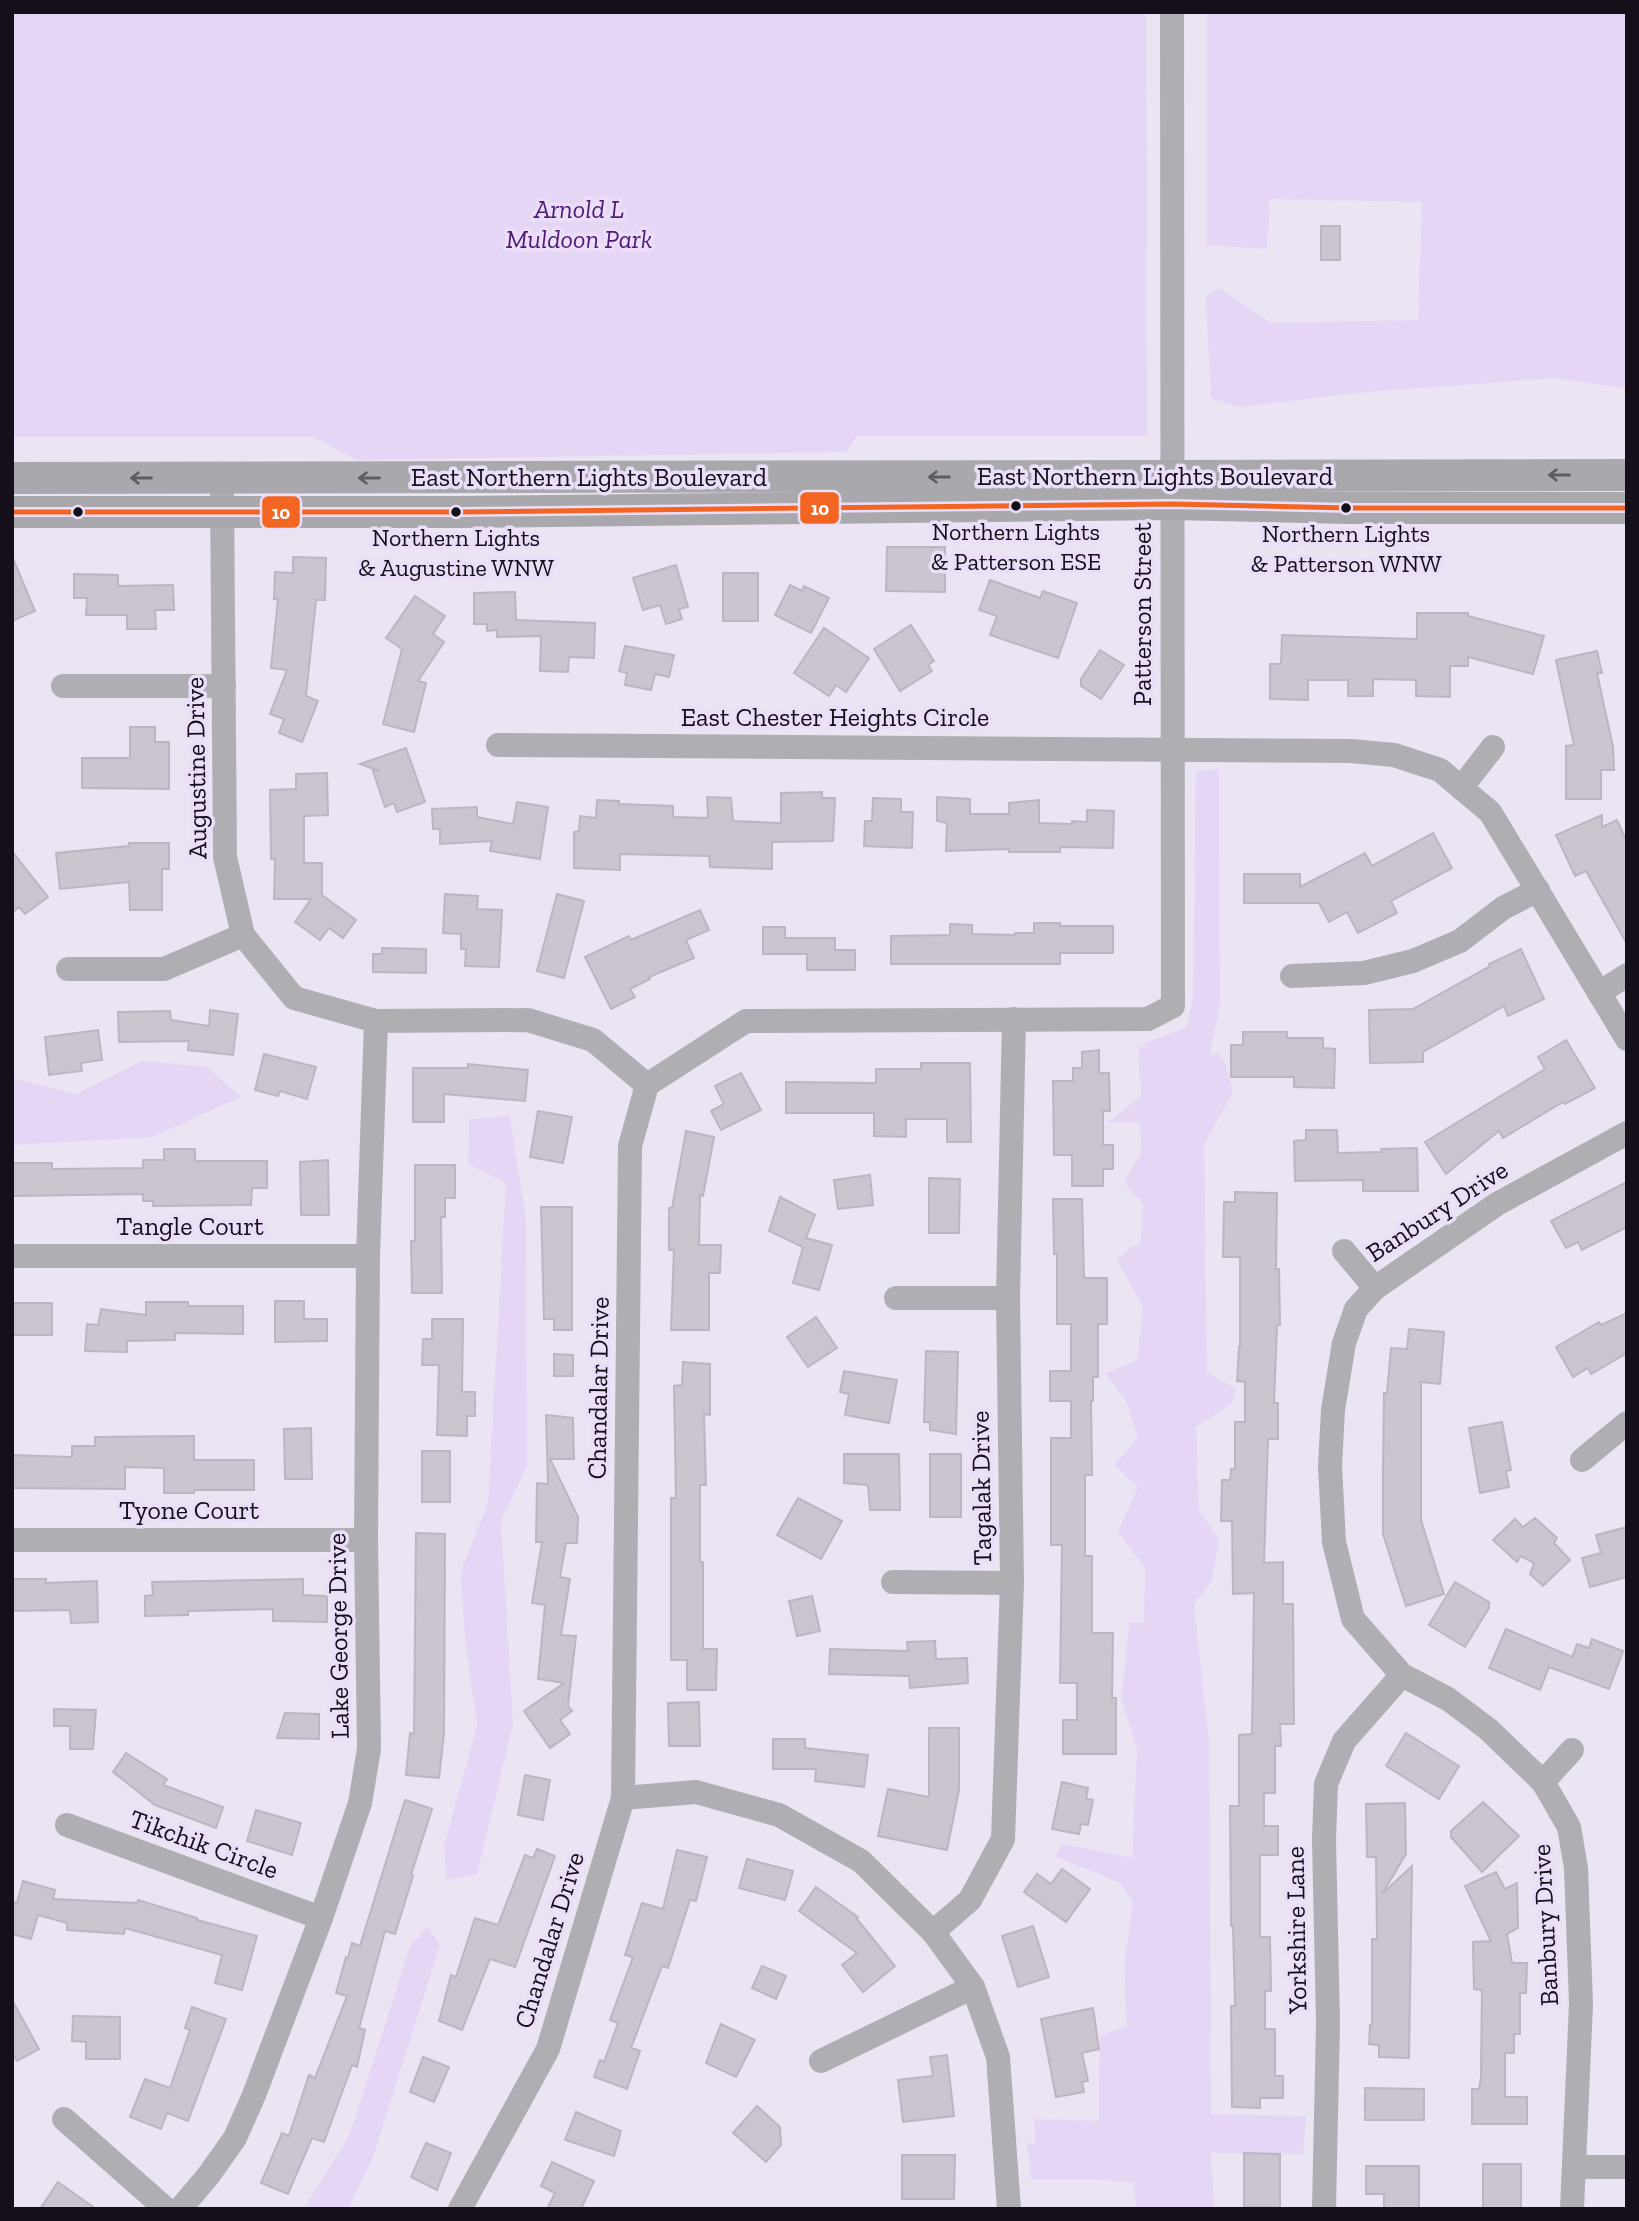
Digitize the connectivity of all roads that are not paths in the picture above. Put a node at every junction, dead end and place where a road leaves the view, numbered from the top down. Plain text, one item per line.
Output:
1 (1172, 12) edge
2 (1627, 475) edge
3 (12, 478) edge
4 (222, 478) junction
5 (1172, 490) junction
6 (1627, 508) edge
7 (222, 511) junction
8 (12, 512) edge
9 (224, 686) junction
10 (63, 687) dead end
11 (498, 745) dead end
12 (1493, 747) dead end
13 (1172, 749) junction
14 (1461, 788) junction
15 (1538, 890) junction
16 (243, 935) junction
17 (68, 969) dead end
18 (1627, 975) edge
19 (1292, 976) dead end
20 (1599, 993) junction
21 (1014, 1019) junction
22 (376, 1021) junction
23 (1627, 1039) edge
24 (647, 1084) junction
25 (1627, 1133) edge
26 (1345, 1251) dead end
27 (12, 1256) edge
28 (368, 1256) junction
29 (1375, 1288) junction
30 (897, 1298) dead end
31 (1008, 1298) junction
32 (1627, 1423) edge
33 (1582, 1460) dead end
34 (366, 1540) junction
35 (12, 1541) edge
36 (893, 1582) dead end
37 (1012, 1583) junction
38 (1402, 1675) junction
39 (1572, 1750) dead end
40 (1543, 1782) junction
41 (623, 1798) junction
42 (67, 1825) dead end
43 (321, 1918) junction
44 (933, 1932) junction
45 (973, 1987) junction
46 (821, 2061) dead end
47 (64, 2119) dead end
48 (1575, 2167) junction
49 (1627, 2167) edge
50 (166, 2209) edge
51 (180, 2209) edge
52 (460, 2209) edge
53 (1009, 2209) edge
54 (1324, 2209) edge
55 (1572, 2209) edge

1 - 5 street, Patterson Street
2 -> 5 main road, East Northern Lights Boulevard
4 -> 3 main road, East Northern Lights Boulevard
5 -> 4 main road, East Northern Lights Boulevard
4 - 7 street, Augustine Drive
5 - 6 main road, East Northern Lights Boulevard
5 - 7 main road, East Northern Lights Boulevard
5 - 13 street, Patterson Street
7 - 8 main road, East Northern Lights Boulevard
7 - 9 street, Augustine Drive
9 - 10 street
9 - 16 street, Augustine Drive
11 - 13 street, East Chester Heights Circle
12 - 14 street
13 - 14 street, East Chester Heights Circle
13 - 21 street, Patterson Street
14 - 15 street, East Chester Heights Circle
15 - 19 street
15 - 20 street, East Chester Heights Circle
16 - 17 street
16 - 22 street, Augustine Drive
18 - 20 street
20 - 23 street, East Chester Heights Circle
21 - 24 street
21 - 31 street, Tagalak Drive
22 - 24 street, Augustine Drive
22 - 28 street, Lake George Drive
24 - 41 street, Chandalar Drive
25 - 29 street, Banbury Drive
26 - 29 street
27 - 28 street, Tangle Court
28 - 34 street, Lake George Drive
29 - 38 street, Banbury Drive
30 - 31 street
31 - 37 street, Tagalak Drive
32 - 33 street
34 - 35 street, Tyone Court
34 - 43 street, Lake George Drive
36 - 37 street
37 - 44 street, Tagalak Drive
38 - 40 street, Banbury Drive
38 - 54 street, Yorkshire Lane
39 - 40 street
40 - 48 street, Banbury Drive
41 - 44 street
41 - 52 street, Chandalar Drive
42 - 43 street, Tikchik Circle
43 - 51 street, Lake George Drive
44 - 45 street
45 - 46 street
45 - 53 street
47 - 50 street
48 - 49 street
48 - 55 street, Banbury Drive

